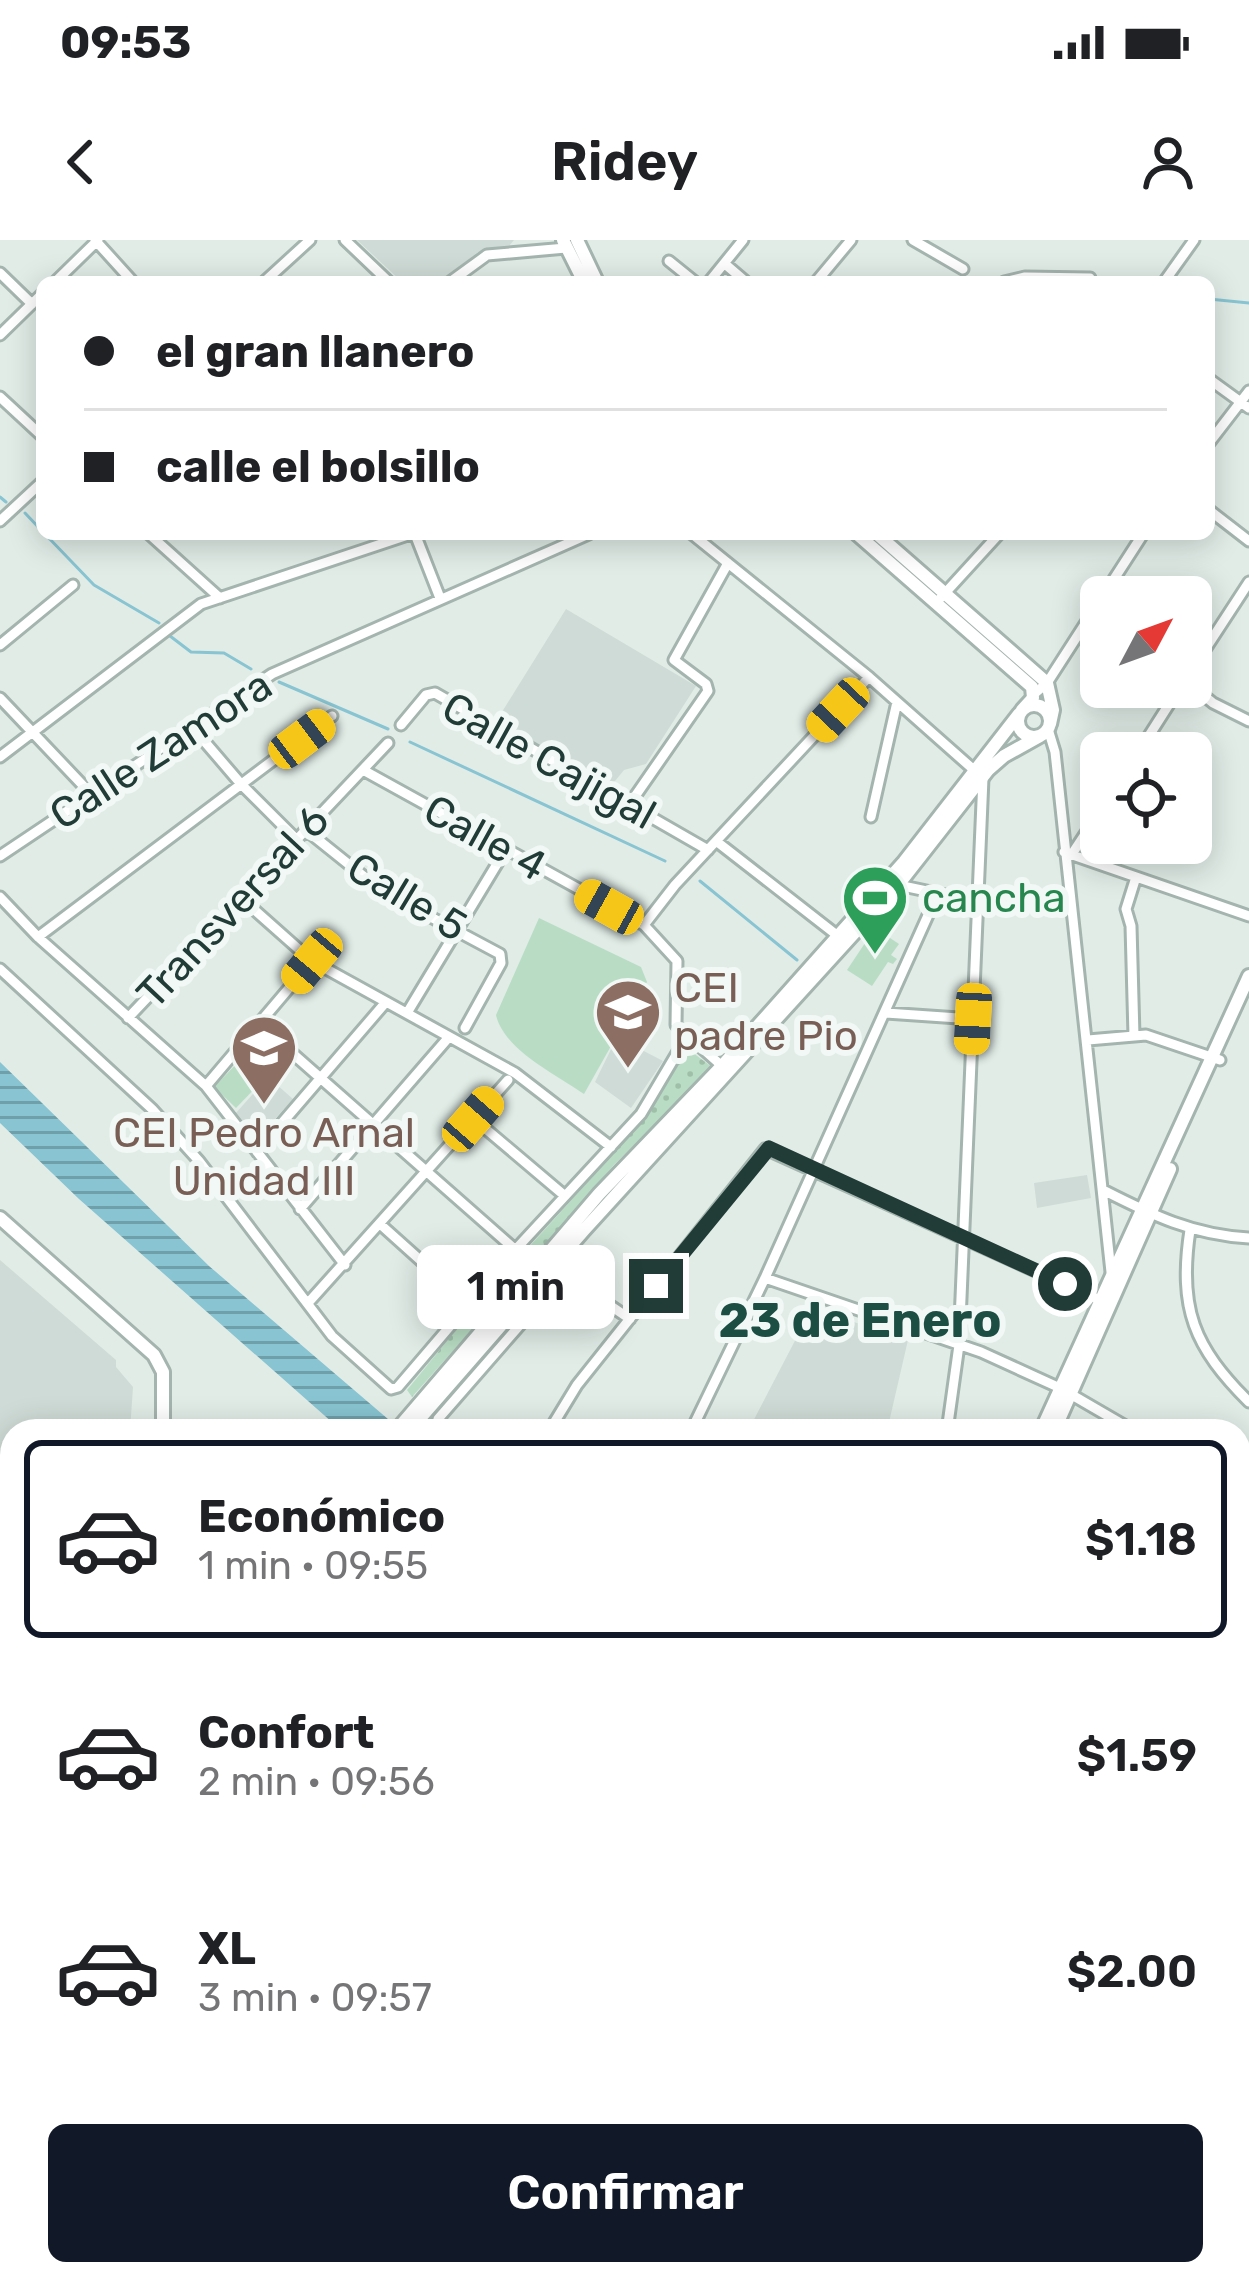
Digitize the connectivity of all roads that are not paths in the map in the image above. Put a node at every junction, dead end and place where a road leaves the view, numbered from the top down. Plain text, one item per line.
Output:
1 (96, 240) edge
2 (310, 240) edge
3 (346, 240) edge
4 (743, 240) edge
5 (851, 240) edge
6 (914, 240) edge
7 (1194, 240) edge
8 (568, 243) edge
9 (669, 261) dead end
10 (725, 264) junction
11 (963, 268) dead end
12 (0, 273) edge
13 (61, 276) edge
14 (129, 276) edge
15 (271, 276) edge
16 (382, 276) edge
17 (457, 276) edge
18 (582, 276) edge
19 (593, 276) edge
20 (688, 276) edge
21 (714, 276) edge
22 (739, 276) edge
23 (825, 276) edge
24 (1168, 276) edge
25 (36, 300) edge
26 (32, 304) junction
27 (0, 335) edge
28 (1215, 384) edge
29 (1249, 391) edge
30 (0, 398) edge
31 (1244, 406) edge
32 (36, 431) edge
33 (1215, 437) edge
34 (36, 488) edge
35 (1215, 516) edge
36 (0, 520) edge
37 (156, 540) edge
38 (395, 540) edge
39 (416, 540) edge
40 (575, 540) edge
41 (699, 540) edge
42 (865, 540) edge
43 (884, 540) edge
44 (994, 540) edge
45 (1139, 540) edge
46 (1249, 541) edge
47 (728, 563) junction
48 (73, 585) dead end
49 (1247, 588) edge
50 (220, 598) junction
51 (440, 598) junction
52 (941, 598) junction
53 (1212, 640) edge
54 (0, 645) edge
55 (868, 677) junction
56 (1047, 683) junction
57 (1034, 694) junction
58 (0, 698) edge
59 (897, 701) junction
60 (1212, 701) edge
61 (1020, 712) junction
62 (332, 716) dead end
63 (1249, 721) edge
64 (401, 725) dead end
65 (193, 728) junction
66 (34, 730) junction
67 (1046, 730) junction
68 (388, 743) dead end
69 (0, 757) edge
70 (363, 770) junction
71 (980, 774) junction
72 (241, 784) junction
73 (92, 795) junction
74 (629, 805) junction
75 (871, 817) dead end
76 (306, 830) junction
77 (1080, 837) edge
78 (297, 839) junction
79 (712, 846) junction
80 (506, 849) junction
81 (1068, 853) junction
82 (0, 856) edge
83 (1136, 877) junction
84 (898, 885) junction
85 (938, 893) junction
86 (0, 897) edge
87 (242, 898) junction
88 (979, 902) junction
89 (1249, 916) edge
90 (644, 926) junction
91 (456, 929) junction
92 (838, 936) junction
93 (38, 937) junction
94 (312, 961) junction
95 (0, 970) edge
96 (1249, 976) edge
97 (1249, 995) edge
98 (386, 1001) junction
99 (407, 1013) junction
100 (886, 1013) junction
101 (128, 1018) junction
102 (973, 1019) junction
103 (258, 1024) junction
104 (465, 1028) dead end
105 (448, 1036) junction
106 (1134, 1036) junction
107 (686, 1038) junction
108 (1088, 1040) junction
109 (1216, 1058) junction
110 (722, 1066) junction
111 (321, 1078) junction
112 (508, 1080) dead end
113 (206, 1086) junction
114 (473, 1119) junction
115 (375, 1126) junction
116 (611, 1147) junction
117 (256, 1153) junction
118 (814, 1168) junction
119 (427, 1172) junction
120 (1103, 1190) junction
121 (565, 1196) junction
122 (300, 1209) junction
123 (1146, 1213) junction
124 (0, 1218) edge
125 (380, 1223) junction
126 (1190, 1230) junction
127 (961, 1238) junction
128 (1249, 1238) edge
129 (516, 1250) junction
130 (345, 1265) junction
131 (544, 1270) junction
132 (765, 1278) junction
133 (1114, 1281) junction
134 (1104, 1302) junction
135 (468, 1303) junction
136 (308, 1304) junction
137 (630, 1319) junction
138 (958, 1345) junction
139 (1065, 1391) junction
140 (1249, 1402) edge
141 (163, 1419) edge
142 (415, 1419) edge
143 (438, 1419) edge
144 (556, 1419) edge
145 (697, 1419) edge
146 (949, 1419) edge
147 (1049, 1419) edge
148 (1057, 1419) edge
149 (1113, 1419) edge

1 - 13 street
1 - 14 street
2 - 15 street
3 - 16 street
4 - 10 street
5 - 23 street
6 - 11 street
7 - 24 street
8 - 17 street
8 - 18 street
8 - 19 street
9 - 20 street
10 - 21 street
10 - 22 street
12 - 26 street
25 - 26 street
26 - 27 street
28 - 31 street
29 - 31 street
30 - 32 street
31 - 33 street
34 - 36 street
35 - 46 street
37 - 50 street
38 - 50 street
39 - 51 street
40 - 51 street, Calle Zamora
41 - 47 street
42 - 52 street
43 - 52 street
44 - 52 street
45 - 56 street
47 - 55 street
47 - 74 street
48 - 54 street
49 - 53 street
50 - 66 street
51 - 65 street, Calle Zamora
52 - 56 street
52 - 57 street
55 - 59 street
55 - 79 street
56 - 57 street
56 - 67 street
57 - 61 street
58 - 66 street
59 - 71 street
59 - 75 street
60 - 63 street
61 - 67 street
61 - 67 street
61 - 71 street
62 - 72 street
64 - 74 street, Calle Cajigal
65 - 72 street
65 - 73 street, Calle Zamora
66 - 69 street
66 - 73 street
67 - 71 street
67 - 81 street
68 - 70 street, Transversal 6
70 - 76 street, Transversal 6
70 - 80 street, Calle 4
71 - 84 street
71 - 88 street
71 - 92 street
72 - 78 street
72 - 93 street
73 - 82 street, Calle Zamora
74 - 79 street, Calle Cajigal
76 - 78 street, Transversal 6
76 - 91 street, Calle 5
77 - 81 street
78 - 87 street, Transversal 6
79 - 90 street
79 - 92 street, Calle Cajigal
80 - 90 street, Calle 4
80 - 91 street
81 - 83 street
81 - 108 street
83 - 89 street
83 - 106 street
84 - 85 street
84 - 131 street
85 - 88 street
85 - 100 street
86 - 93 street
87 - 94 street
87 - 101 street, Transversal 6
88 - 102 street
90 - 107 street, Calle 4
91 - 99 street
91 - 104 street, Calle 5
92 - 110 street
93 - 101 street
94 - 98 street
94 - 103 street
95 - 136 street
96 - 109 street
97 - 109 street
98 - 99 street
98 - 111 street
99 - 105 street
100 - 102 street
100 - 118 street
101 - 113 street
102 - 127 street
103 - 111 street
103 - 113 street
105 - 115 street
105 - 116 street
106 - 108 street
106 - 109 street
107 - 110 street
107 - 116 street
108 - 120 street
109 - 123 street
110 - 131 street
111 - 115 street
111 - 117 street
112 - 114 street
113 - 117 street
114 - 119 street
114 - 121 street
115 - 119 street
115 - 122 street
116 - 121 street
117 - 122 street
118 - 127 street
118 - 132 street
118 - 137 street
119 - 125 street
119 - 129 street
120 - 123 street
120 - 133 street
121 - 129 street
122 - 130 street
123 - 126 street
123 - 133 street
124 - 141 street
125 - 130 street
125 - 135 street
126 - 128 street
126 - 140 street
127 - 134 street
127 - 138 street
129 - 131 street
129 - 135 street
130 - 136 street
131 - 137 street
131 - 142 street
131 - 143 street
132 - 138 street
132 - 145 street
133 - 134 street
134 - 139 street
135 - 136 street
137 - 144 street
138 - 139 street
138 - 146 street
139 - 147 street
139 - 148 street
139 - 149 street

